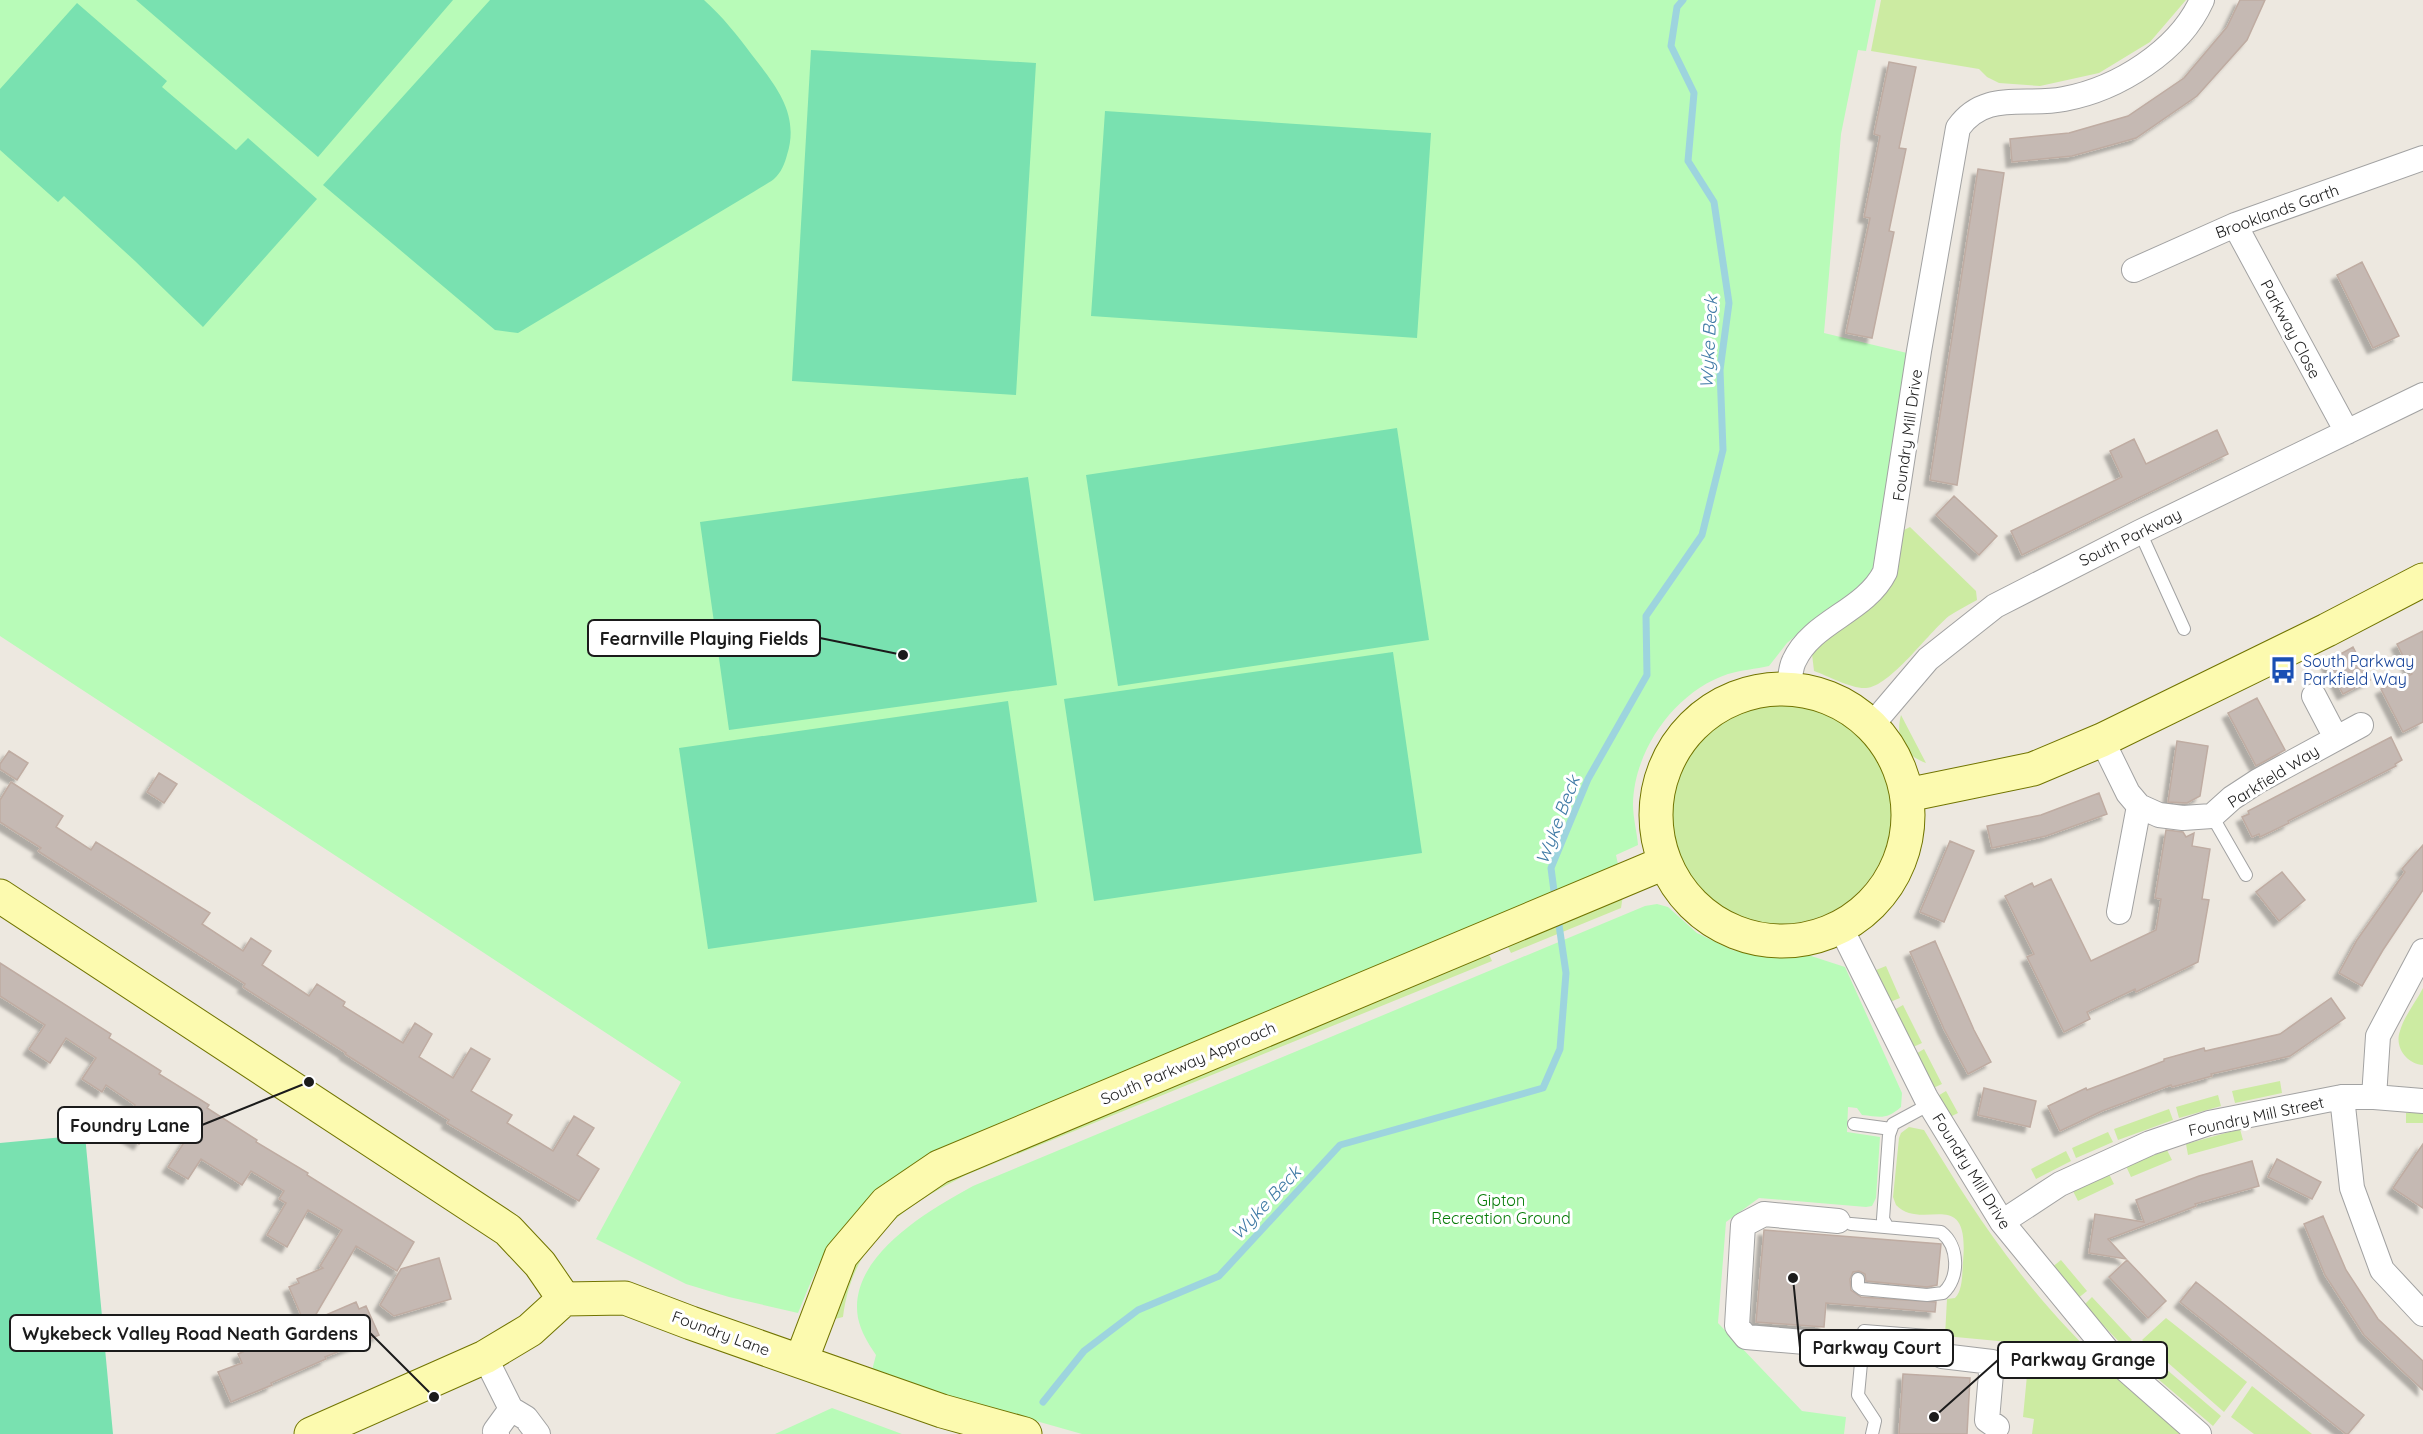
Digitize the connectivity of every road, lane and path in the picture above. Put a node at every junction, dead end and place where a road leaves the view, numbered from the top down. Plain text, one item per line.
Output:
1 (2202, 0) edge
2 (2423, 158) edge
3 (2235, 225) junction
4 (2134, 270) dead end
5 (2423, 395) edge
6 (2347, 432) junction
7 (2139, 532) junction
8 (2423, 580) edge
9 (2184, 629) dead end
10 (1789, 688) junction
11 (2314, 696) dead end
12 (2361, 725) dead end
13 (1871, 726) junction
14 (2336, 738) junction
15 (2102, 740) junction
16 (1907, 795) junction
17 (2139, 806) junction
18 (2212, 816) junction
19 (1664, 863) junction
20 (2246, 875) dead end
21 (0, 896) edge
22 (2119, 912) dead end
23 (1841, 928) junction
24 (2423, 951) edge
25 (2342, 1097) junction
26 (2374, 1097) junction
27 (2423, 1101) edge
28 (1930, 1104) junction
29 (1854, 1124) dead end
30 (1891, 1129) junction
31 (2002, 1222) junction
32 (1845, 1223) joint
33 (1887, 1226) junction
34 (1858, 1279) dead end
35 (564, 1299) junction
36 (2423, 1314) edge
37 (1928, 1336) dead end
38 (1863, 1347) junction
39 (1942, 1356) dead end
40 (485, 1357) junction
41 (801, 1361) junction
42 (511, 1409) junction
43 (1997, 1426) dead end
44 (315, 1433) edge
45 (497, 1434) edge
46 (538, 1434) edge
47 (1025, 1434) edge
48 (1872, 1434) edge
49 (2199, 1434) edge

1 - 10 street, Foundry Mill Drive
2 - 3 street, Brooklands Garth
3 - 4 street, Brooklands Garth
3 - 6 street, Parkway Close
5 - 6 street, South Parkway
6 - 7 street, South Parkway
7 - 9 lane
7 - 13 street, South Parkway
8 - 15 street
10 - 13 street
10 - 19 street
11 - 14 street, Parkfield Way
12 - 14 street, Parkfield Way
13 - 16 street
14 - 18 street, Parkfield Way
15 - 16 street
15 - 17 street
16 - 23 street
17 - 18 street, Parkfield Way
17 - 22 street
18 - 20 lane, Parkfield Way
19 - 23 street
19 - 41 street, South Parkway Approach
21 - 35 street
23 - 28 street, Foundry Mill Drive
24 - 26 street
25 - 26 street, Foundry Mill Street
25 - 31 street, Foundry Mill Street
25 - 36 street
26 - 27 street, Foundry Mill Street
28 - 30 lane
28 - 31 street, Foundry Mill Drive
29 - 30 lane
30 - 33 lane
31 - 49 street, Foundry Mill Drive
32 - 33 lane
32 - 38 street
33 - 34 lane
35 - 40 street
35 - 41 street, Foundry Lane
37 - 38 lane
38 - 48 lane
39 - 43 street
40 - 42 street
40 - 44 street
41 - 47 street, Foundry Lane
42 - 45 street
42 - 46 street

